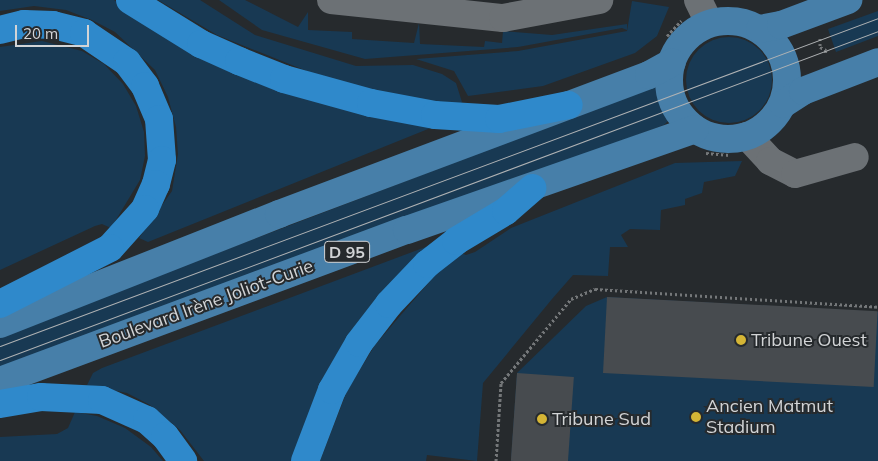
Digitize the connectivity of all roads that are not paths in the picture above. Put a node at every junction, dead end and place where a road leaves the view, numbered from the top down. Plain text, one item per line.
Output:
1 (130, 0) edge
2 (331, 0) edge
3 (599, 0) edge
4 (848, 0) edge
5 (372, 2) edge
6 (703, 12) edge
7 (760, 29) junction
8 (0, 30) edge
9 (672, 62) junction
10 (878, 62) edge
11 (783, 104) junction
12 (569, 105) junction
13 (695, 129) junction
14 (748, 136) junction
15 (855, 157) dead end
16 (532, 188) junction
17 (0, 304) edge
18 (0, 324) edge
19 (0, 381) edge
20 (0, 404) edge
21 (183, 461) edge
22 (305, 461) edge

1 - 12 highway
2 - 5 lane
3 - 5 lane
4 - 7 main road
6 - 7 main road
6 - 9 main road
7 - 11 main road
8 - 17 highway
9 - 12 main road
9 - 13 main road
10 - 11 main road
11 - 14 main road
12 - 18 main road
13 - 14 main road
13 - 16 main road, Boulevard Irène Joliot-Curie / D 95
14 - 15 lane
16 - 19 main road, Boulevard Irène Joliot-Curie / D 95
16 - 22 highway
20 - 21 highway

